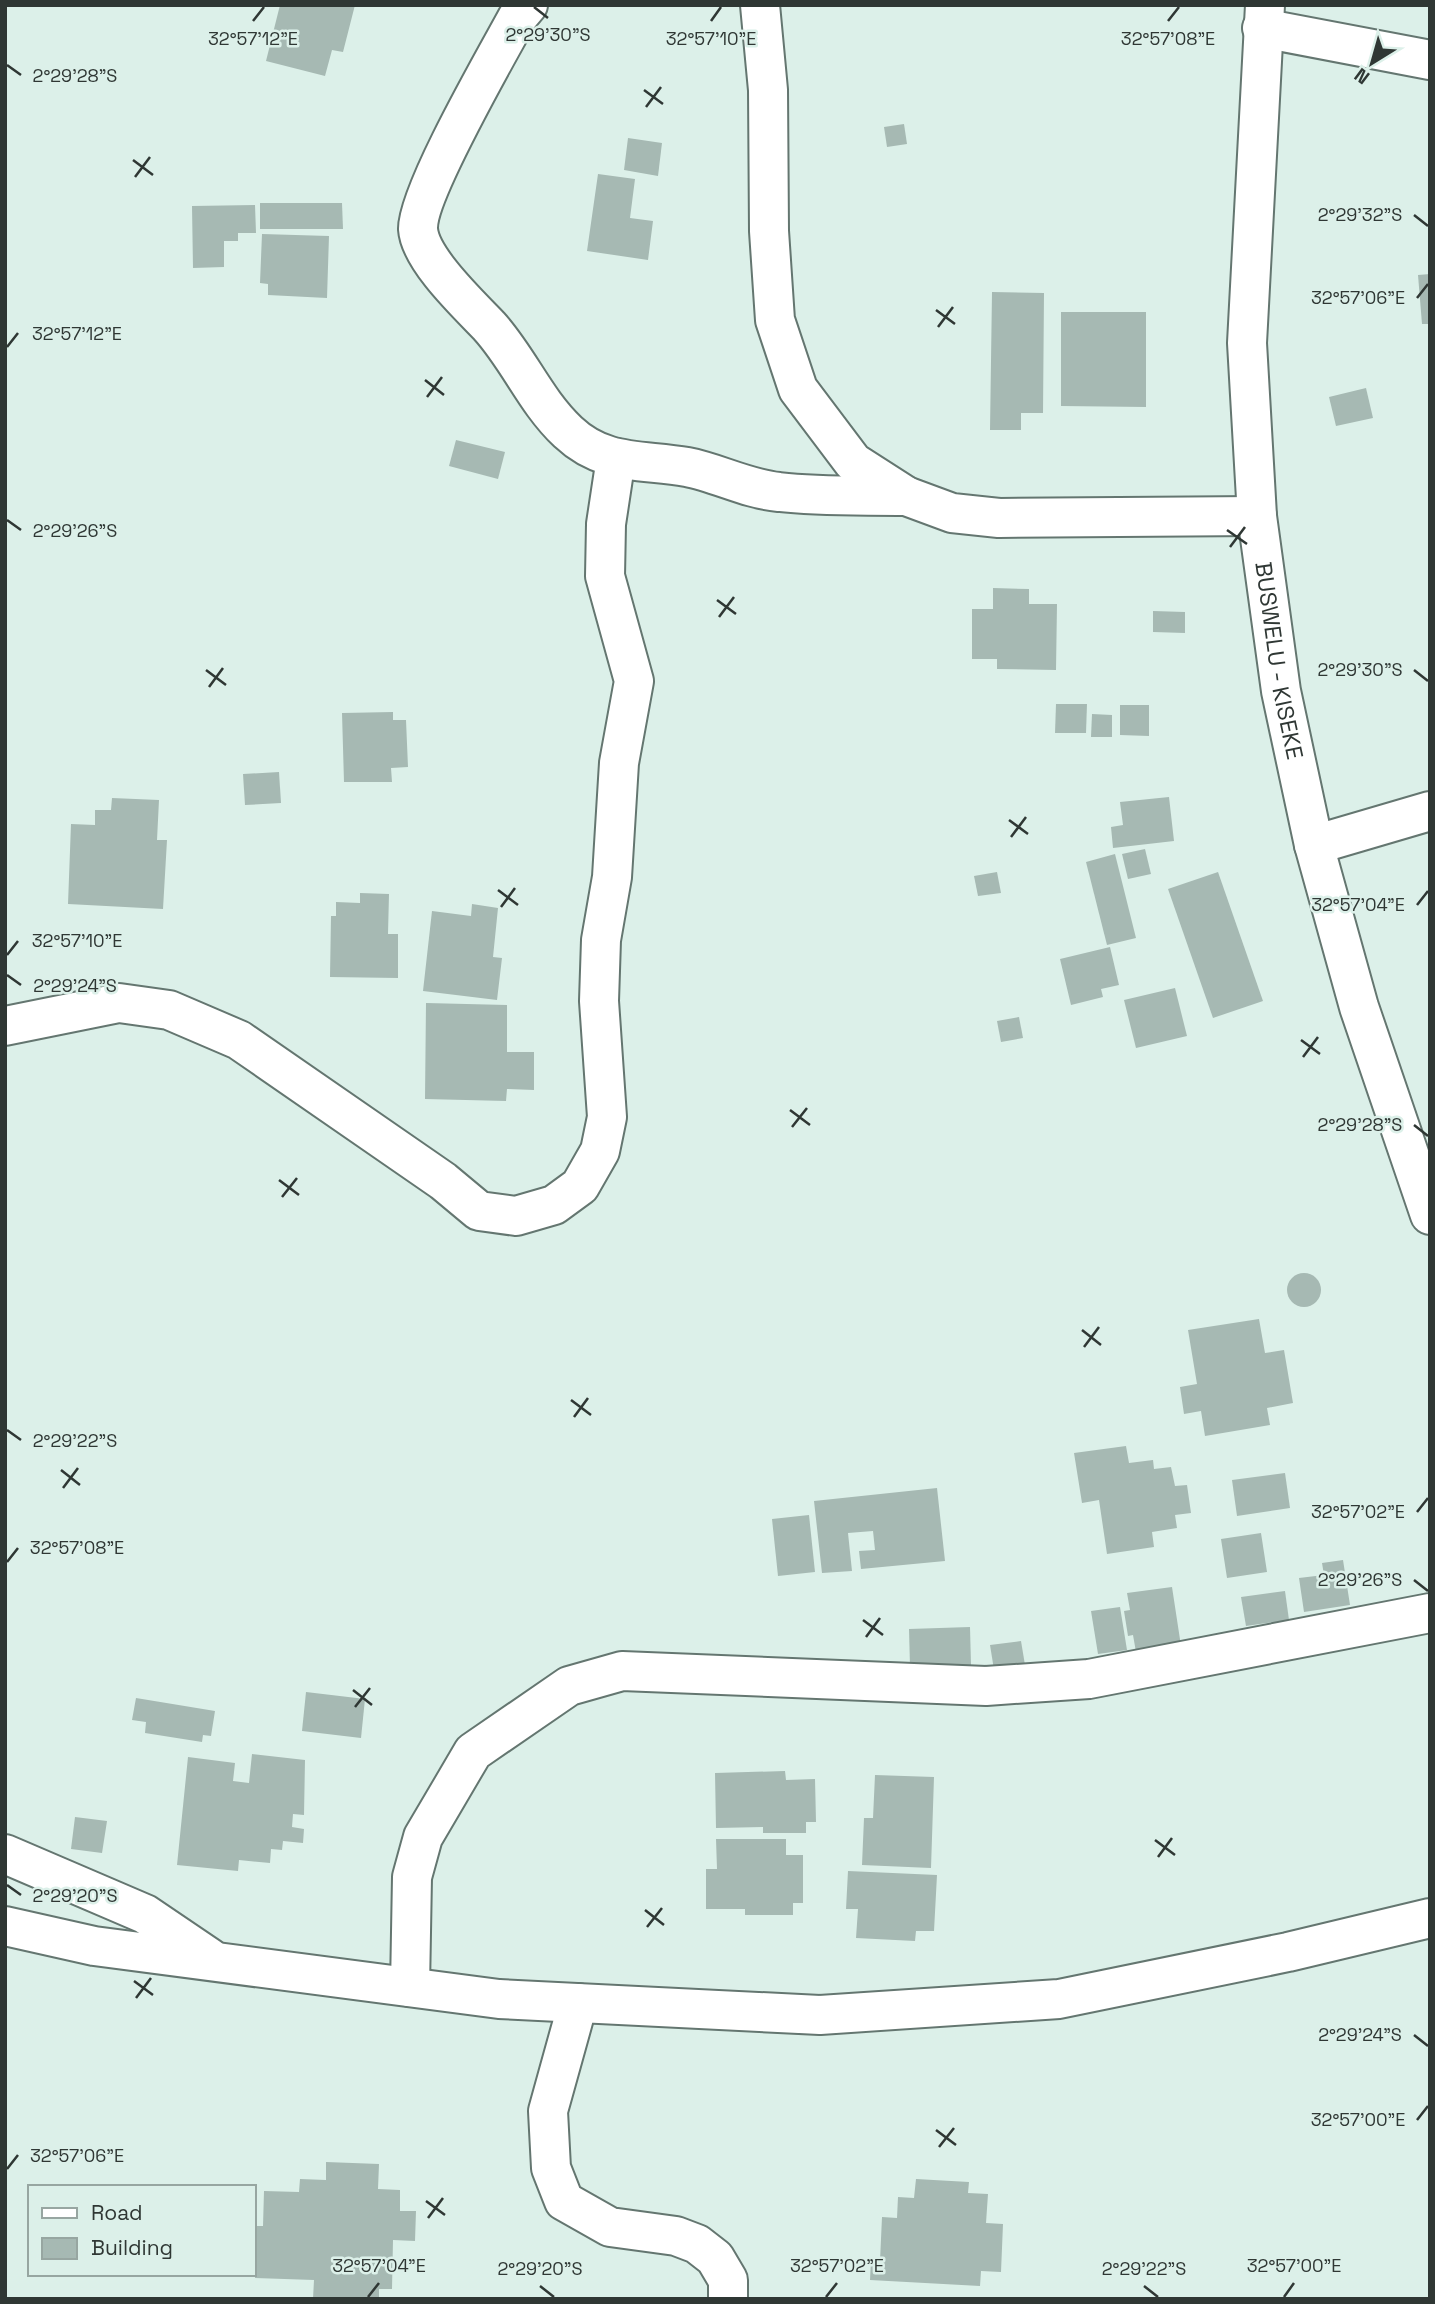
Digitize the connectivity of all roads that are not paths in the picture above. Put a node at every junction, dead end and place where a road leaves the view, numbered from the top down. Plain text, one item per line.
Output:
1 (528, 5) edge
2 (760, 5) edge
3 (1263, 17) edge
4 (1430, 60) edge
5 (616, 458) junction
6 (906, 496) junction
7 (1257, 516) junction
8 (1430, 811) edge
9 (1314, 845) junction
10 (5, 1026) edge
11 (1430, 1215) edge
12 (1430, 1613) edge
13 (5, 1854) edge
14 (1430, 1918) edge
15 (5, 1926) edge
16 (214, 1962) junction
17 (410, 1987) junction
18 (578, 2003) junction
19 (728, 2299) edge

1 - 5 street
2 - 6 street
3 - 4 street
3 - 7 street, BUSWELU - KISEKE
5 - 6 street
5 - 10 street
6 - 7 street
7 - 9 street, BUSWELU - KISEKE
8 - 9 street
9 - 11 street, BUSWELU - KISEKE
12 - 17 street
13 - 16 street
14 - 18 street
15 - 16 street
16 - 17 street
17 - 18 street
18 - 19 street

